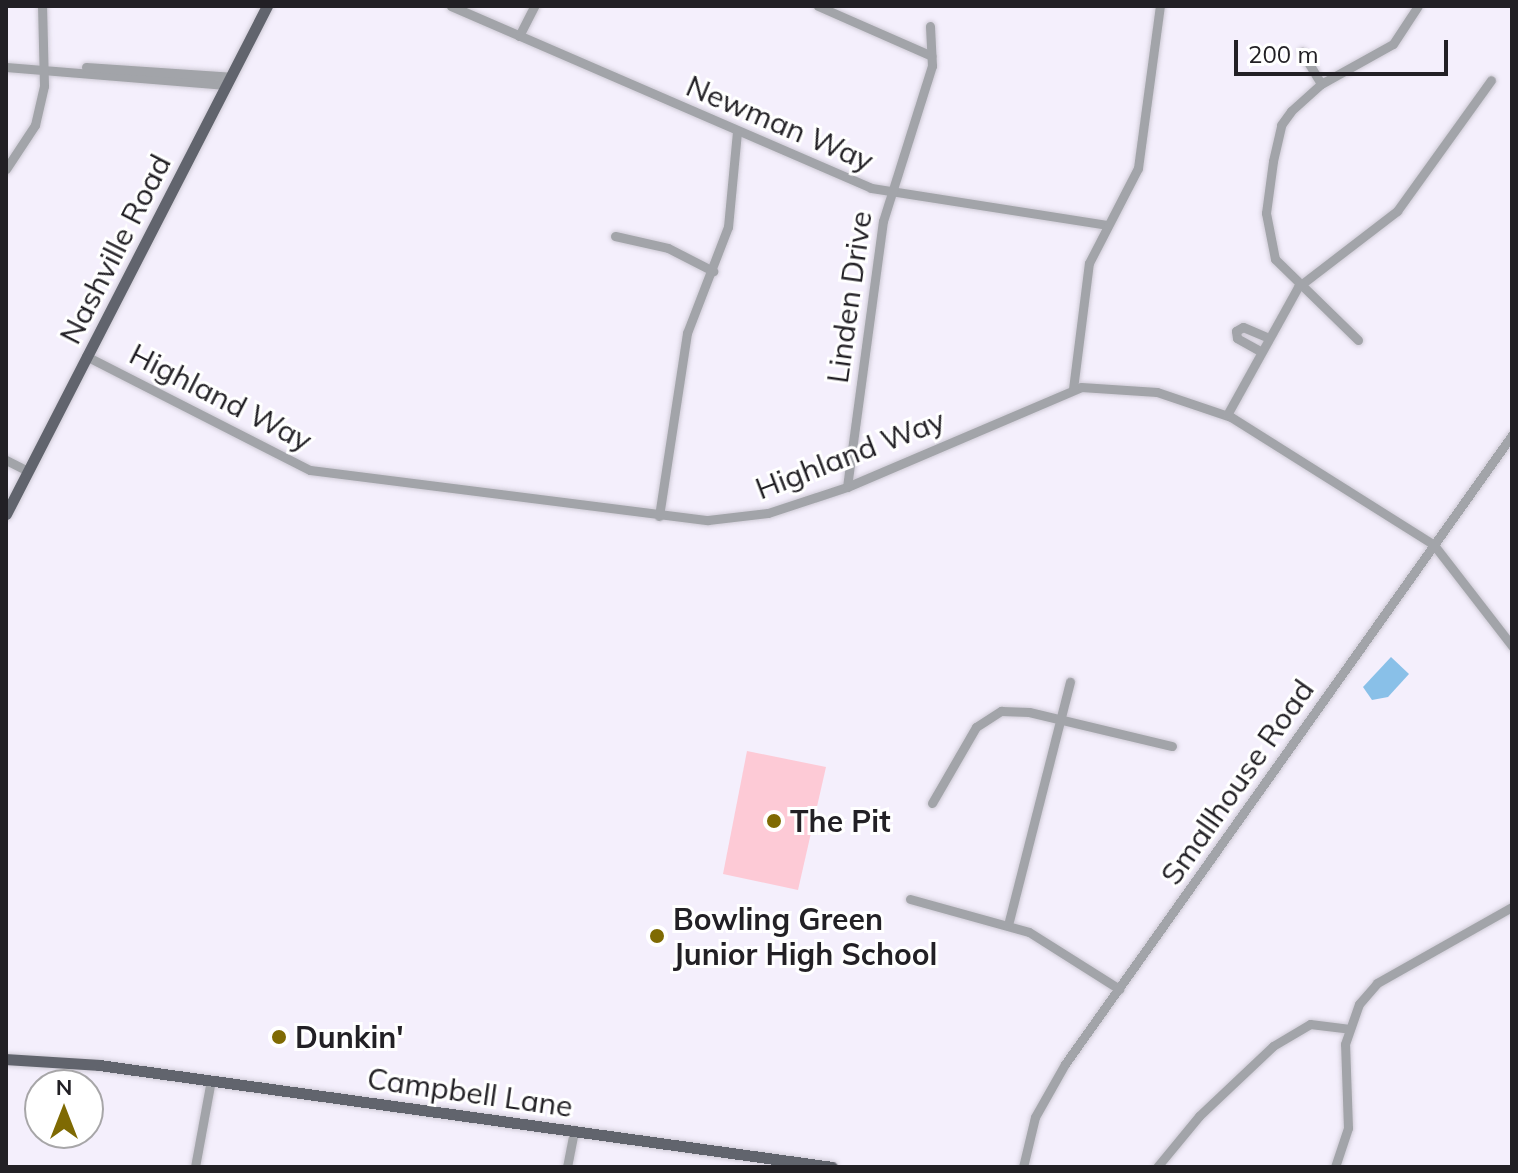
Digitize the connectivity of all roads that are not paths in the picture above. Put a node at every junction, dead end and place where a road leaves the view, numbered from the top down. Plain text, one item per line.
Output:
1 (42, 6) edge
2 (267, 6) edge
3 (451, 6) edge
4 (534, 6) edge
5 (818, 6) edge
6 (1160, 6) edge
7 (1418, 6) edge
8 (930, 26) dead end
9 (519, 36) junction
10 (1302, 52) dead end
11 (933, 59) junction
12 (6, 67) edge
13 (47, 70) junction
14 (1491, 80) dead end
15 (229, 81) junction
16 (1321, 84) junction
17 (737, 131) junction
18 (6, 169) edge
19 (889, 193) junction
20 (1107, 225) junction
21 (615, 236) dead end
22 (713, 271) junction
23 (1298, 287) junction
24 (1267, 337) junction
25 (1358, 340) dead end
26 (1260, 351) junction
27 (86, 356) junction
28 (1073, 389) junction
29 (1227, 415) junction
30 (1512, 435) edge
31 (6, 460) edge
32 (28, 471) junction
33 (847, 487) junction
34 (6, 514) edge
35 (659, 516) junction
36 (1434, 545) junction
37 (1512, 646) edge
38 (1070, 682) dead end
39 (1060, 721) junction
40 (1172, 746) dead end
41 (932, 803) dead end
42 (910, 899) dead end
43 (1512, 907) edge
44 (1008, 925) junction
45 (1119, 989) junction
46 (1348, 1029) junction
47 (6, 1059) edge
48 (211, 1080) junction
49 (574, 1130) junction
50 (195, 1167) edge
51 (567, 1167) edge
52 (832, 1167) edge
53 (1023, 1167) edge
54 (1157, 1167) edge
55 (1335, 1167) edge

1 - 13 street
2 - 15 main road, Nashville Road
3 - 9 street, Newman Way
4 - 9 street
5 - 11 street
6 - 20 street
7 - 16 street
8 - 11 street, Linden Drive
9 - 17 street, Newman Way
10 - 16 street
11 - 19 street, Linden Drive
12 - 13 street
13 - 15 street
13 - 18 street
14 - 23 street
15 - 27 main road, Nashville Road
16 - 23 street
17 - 19 street, Newman Way
17 - 22 street
19 - 20 street, Newman Way
19 - 33 street, Linden Drive
20 - 28 street
21 - 22 street
22 - 35 street
23 - 24 street
23 - 25 street
24 - 26 street
24 - 26 street
26 - 29 street
27 - 32 main road, Nashville Road
27 - 35 street, Highland Way
28 - 29 street, Highland Way
28 - 33 street, Highland Way
29 - 36 street, Highland Way
30 - 36 street, Smallhouse Road
31 - 32 street
32 - 34 main road, Nashville Road
33 - 35 street, Highland Way
36 - 37 street, Highland Way
36 - 45 street, Smallhouse Road
38 - 39 street
39 - 40 street
39 - 41 street
39 - 44 street
42 - 44 street
43 - 46 street
44 - 45 street
45 - 53 street, Smallhouse Road
46 - 54 street
46 - 55 street
47 - 48 main road, Campbell Lane
48 - 49 main road, Campbell Lane
48 - 50 street
49 - 51 street
49 - 52 main road, Campbell Lane

